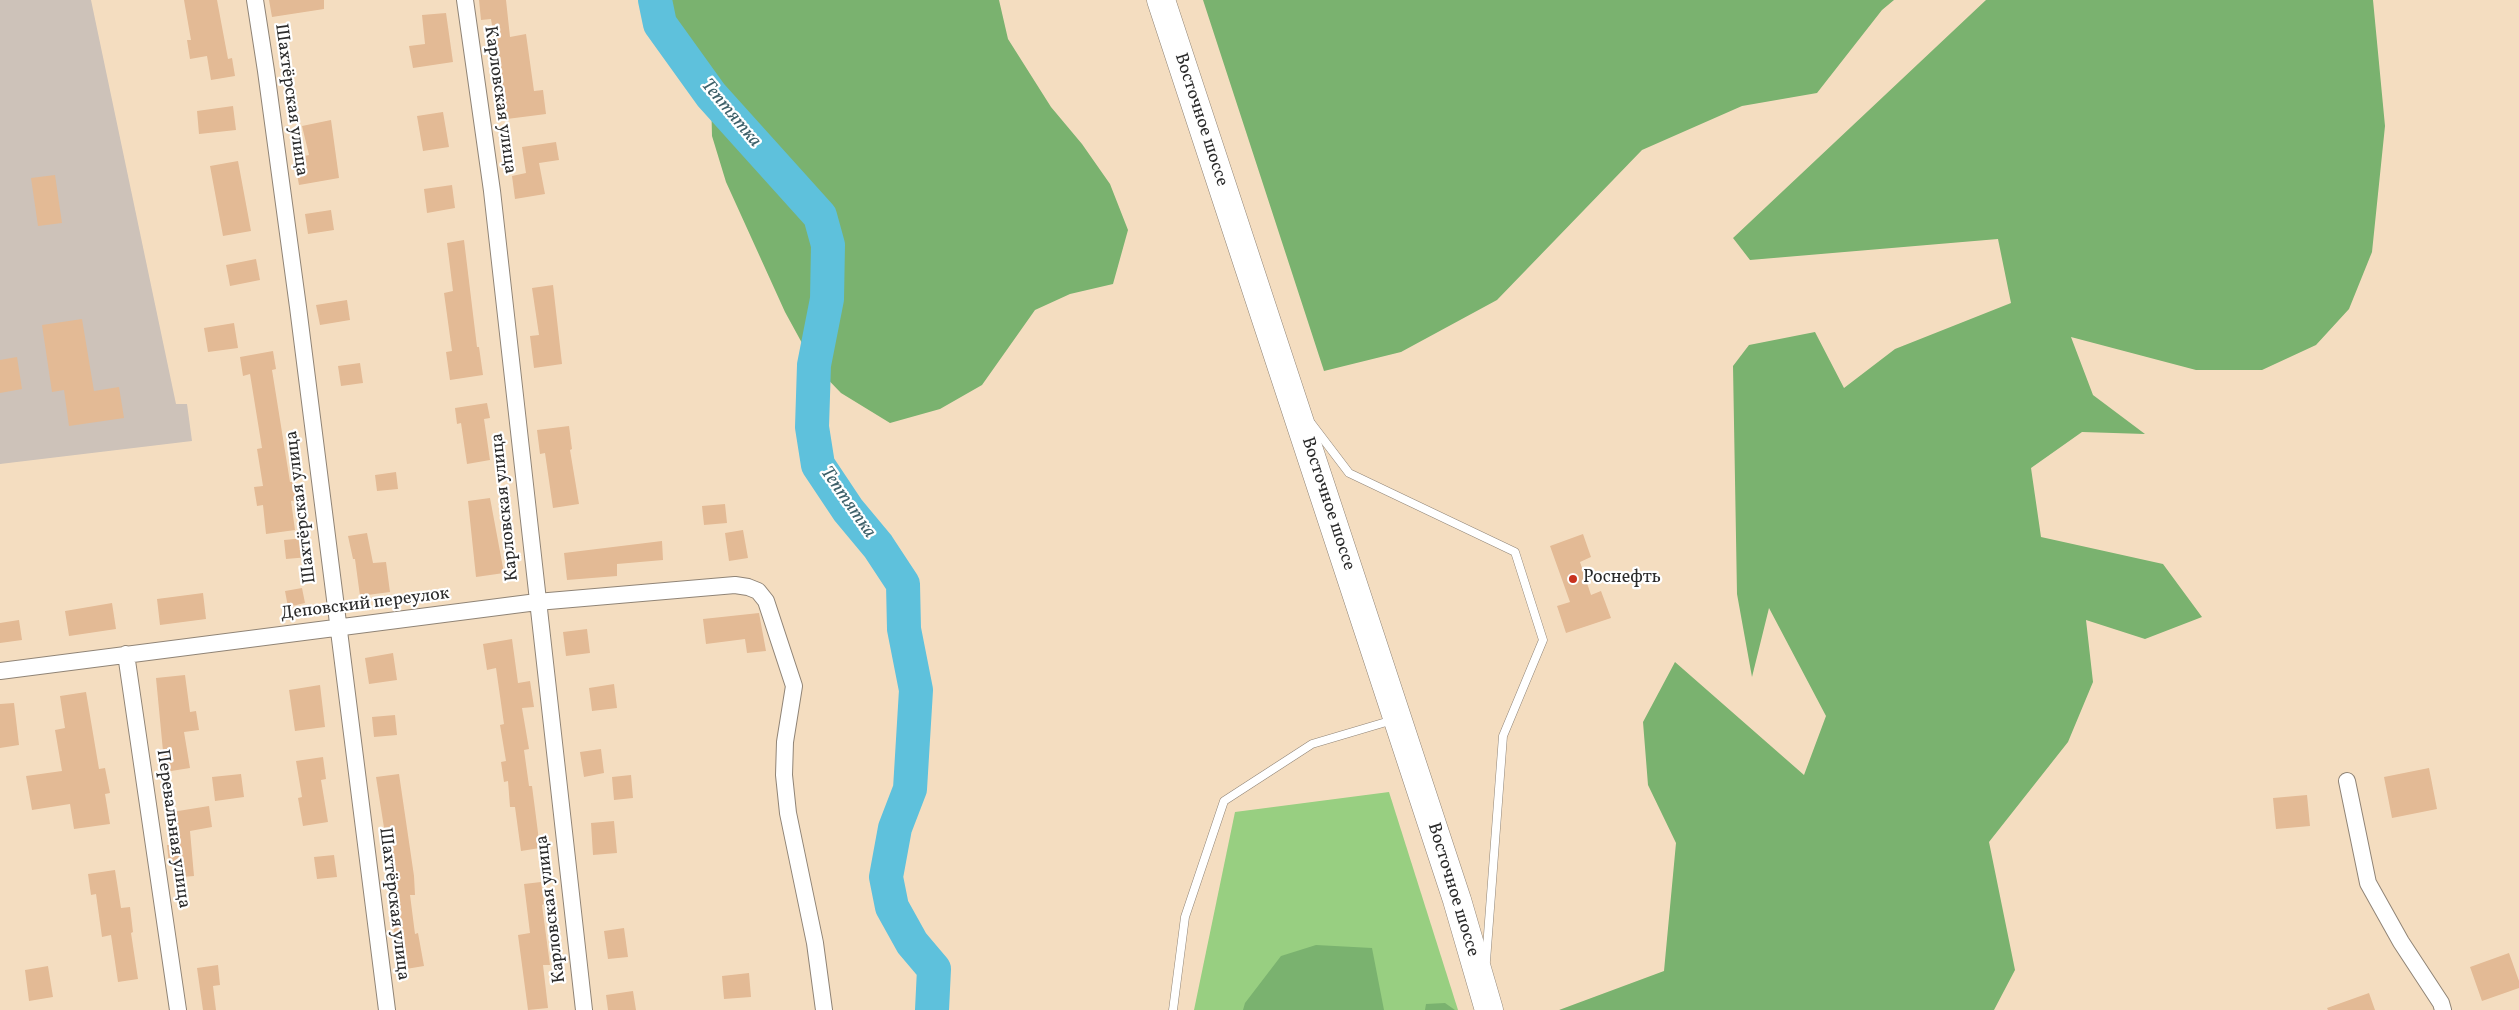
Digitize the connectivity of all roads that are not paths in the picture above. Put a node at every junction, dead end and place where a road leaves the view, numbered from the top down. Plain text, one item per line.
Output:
1 (254, 0) edge
2 (465, 0) edge
3 (1161, 0) edge
4 (1292, 397) junction
5 (537, 602) junction
6 (337, 629) junction
7 (126, 654) junction
8 (0, 672) edge
9 (1397, 719) junction
10 (2347, 781) dead end
11 (1486, 1001) edge
12 (173, 1009) edge
13 (386, 1010) edge
14 (584, 1010) edge
15 (824, 1010) edge
16 (1173, 1010) edge
17 (2443, 1010) edge

1 - 6 street, Шахтёрская улица
2 - 5 street, Карловская улица
3 - 4 highway, Восточное шоссе
4 - 9 highway, Восточное шоссе
4 - 11 lane
5 - 6 street, Деповский переулок
5 - 14 street, Карловская улица
5 - 15 street, Деповский переулок
6 - 7 street, Деповский переулок
6 - 13 street, Шахтёрская улица
7 - 8 street, Деповский переулок
7 - 12 street, Перевальная улица
9 - 11 highway, Восточное шоссе
9 - 16 lane
10 - 17 street

